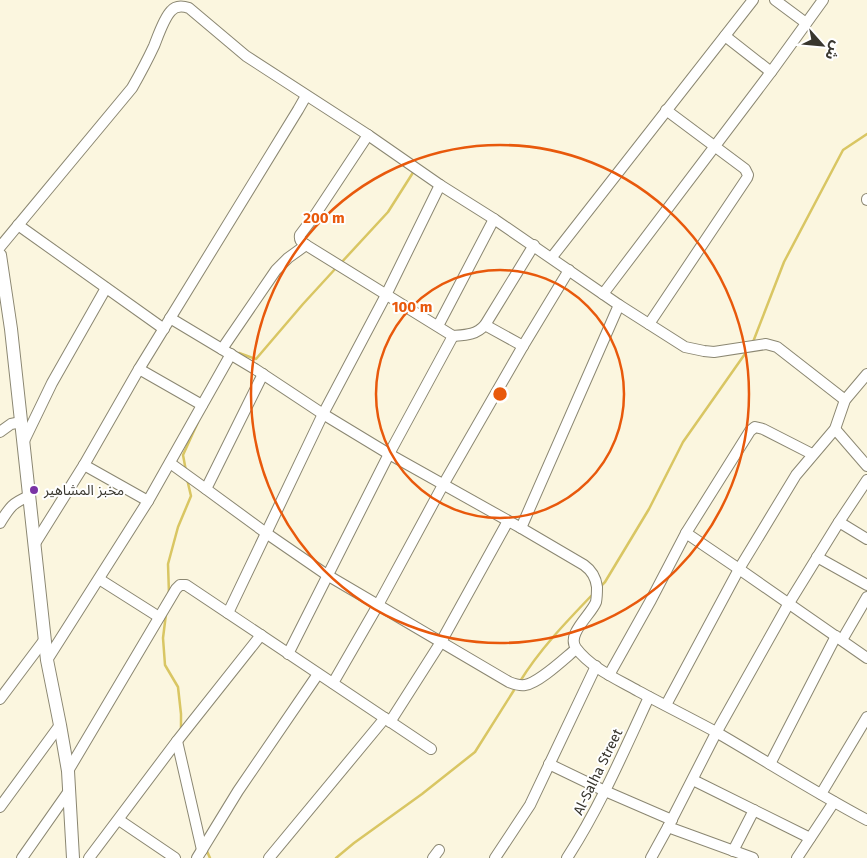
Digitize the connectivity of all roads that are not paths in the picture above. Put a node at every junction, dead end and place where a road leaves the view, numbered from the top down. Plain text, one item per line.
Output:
1 (753, 0) edge
2 (775, 0) edge
3 (823, 0) edge
4 (192, 4) edge
5 (806, 23) junction
6 (725, 36) junction
7 (771, 72) junction
8 (306, 96) junction
9 (666, 110) junction
10 (368, 135) junction
11 (715, 147) junction
12 (440, 185) junction
13 (494, 218) junction
14 (18, 225) junction
15 (306, 245) junction
16 (534, 245) junction
17 (0, 246) edge
18 (0, 255) edge
19 (552, 258) junction
20 (569, 270) junction
21 (1, 272) edge
22 (106, 288) junction
23 (603, 294) junction
24 (386, 295) junction
25 (619, 305) junction
26 (170, 318) junction
27 (485, 324) junction
28 (649, 324) junction
29 (438, 326) junction
30 (164, 329) junction
31 (453, 336) junction
32 (523, 346) junction
33 (226, 352) junction
34 (139, 369) junction
35 (263, 374) junction
36 (867, 374) edge
37 (845, 400) junction
38 (202, 405) junction
39 (323, 414) junction
40 (21, 422) junction
41 (835, 428) junction
42 (0, 432) edge
43 (23, 443) junction
44 (389, 454) junction
45 (812, 454) junction
46 (170, 463) junction
47 (84, 465) junction
48 (867, 466) edge
49 (867, 480) edge
50 (443, 485) junction
51 (206, 489) junction
52 (28, 496) junction
53 (148, 501) junction
54 (508, 521) junction
55 (839, 522) junction
56 (0, 523) edge
57 (521, 528) junction
58 (686, 533) junction
59 (266, 534) junction
60 (867, 539) edge
61 (34, 545) junction
62 (817, 557) junction
63 (739, 569) junction
64 (327, 575) junction
65 (99, 580) junction
66 (867, 585) edge
67 (867, 597) edge
68 (789, 603) junction
69 (378, 605) junction
70 (228, 613) junction
71 (159, 617) junction
72 (260, 635) junction
73 (839, 638) junction
74 (45, 639) junction
75 (440, 642) junction
76 (576, 648) junction
77 (288, 654) junction
78 (867, 658) edge
79 (47, 660) junction
80 (596, 666) junction
81 (318, 674) junction
82 (608, 675) junction
83 (333, 683) junction
84 (649, 696) junction
85 (0, 700) edge
86 (666, 705) junction
87 (867, 717) edge
88 (387, 720) junction
89 (60, 724) junction
90 (716, 732) junction
91 (177, 741) junction
92 (431, 749) dead end
93 (550, 764) junction
94 (770, 764) junction
95 (68, 771) junction
96 (693, 780) junction
97 (69, 791) junction
98 (605, 791) junction
99 (821, 794) junction
100 (834, 802) junction
101 (0, 807) edge
102 (754, 810) junction
103 (119, 820) junction
104 (867, 820) edge
105 (670, 824) junction
106 (810, 838) junction
107 (734, 851) junction
108 (199, 854) edge
109 (22, 858) edge
110 (74, 858) edge
111 (89, 858) edge
112 (175, 858) edge
113 (269, 858) edge
114 (495, 858) edge
115 (567, 858) edge
116 (652, 858) edge
117 (753, 858) edge
118 (797, 858) edge

1 - 6 street
2 - 5 street
3 - 5 street
4 - 8 street
4 - 14 street
5 - 7 street
6 - 7 street
6 - 9 street
7 - 11 street
8 - 10 street
8 - 26 street
9 - 11 street
9 - 19 street
10 - 12 street
10 - 15 street
11 - 23 street
11 - 28 street
12 - 13 street
12 - 24 street
13 - 16 street
13 - 29 street
14 - 17 street
14 - 22 street
15 - 24 street
15 - 33 street
16 - 19 street
16 - 27 street
18 - 21 street
19 - 20 street
20 - 23 street
20 - 32 street
21 - 40 street
22 - 30 street
22 - 43 street
23 - 25 street
24 - 29 street
24 - 39 street
25 - 28 street
25 - 57 street
26 - 30 street
26 - 33 street
27 - 31 street
27 - 32 street
28 - 37 street
29 - 31 street
30 - 34 street
31 - 44 street
32 - 50 street
33 - 35 street
33 - 38 street
34 - 38 street
34 - 47 street
35 - 39 street
35 - 51 street
36 - 37 street
37 - 41 street
38 - 46 street
39 - 44 street
39 - 59 street
40 - 42 street
40 - 43 street
41 - 45 street
41 - 48 street
43 - 52 street
44 - 50 street
44 - 64 street
45 - 58 street
45 - 63 street
46 - 51 street
46 - 53 street
47 - 53 street
47 - 61 street
49 - 55 street
50 - 54 street
50 - 69 street
51 - 59 street
52 - 56 street
52 - 61 street
53 - 65 street
54 - 57 street
54 - 75 street
55 - 60 street
55 - 62 street
57 - 76 street
58 - 63 street
58 - 82 street
59 - 64 street
59 - 70 street
61 - 74 street
62 - 66 street
62 - 68 street
63 - 68 street
63 - 86 street
64 - 69 street
64 - 77 street
65 - 71 street
65 - 79 street
67 - 73 street
68 - 73 street
68 - 90 street
69 - 75 street
69 - 83 street
70 - 71 street
70 - 72 street
71 - 95 street
72 - 77 street
72 - 91 street
73 - 78 street
73 - 94 street
74 - 79 street
74 - 85 street
75 - 76 street
75 - 88 street
76 - 80 street
77 - 81 street
79 - 89 street
80 - 82 street
80 - 93 street
81 - 83 street
81 - 108 street
82 - 84 street
83 - 88 street
84 - 86 street
84 - 98 street, Al-Salha Street
86 - 90 street
87 - 99 street
88 - 92 street
88 - 113 street
89 - 95 street
89 - 101 street
90 - 94 street
90 - 96 street
91 - 103 street
91 - 108 street
93 - 98 street
93 - 114 street
94 - 99 street
95 - 97 street
96 - 102 street
96 - 105 street
97 - 109 street
97 - 110 street
98 - 105 street
98 - 115 street, Al-Salha Street
99 - 100 street
100 - 104 street
100 - 106 street
102 - 106 street
102 - 107 street
103 - 111 street
103 - 112 street
105 - 107 street
105 - 116 street
106 - 118 street
107 - 117 street

